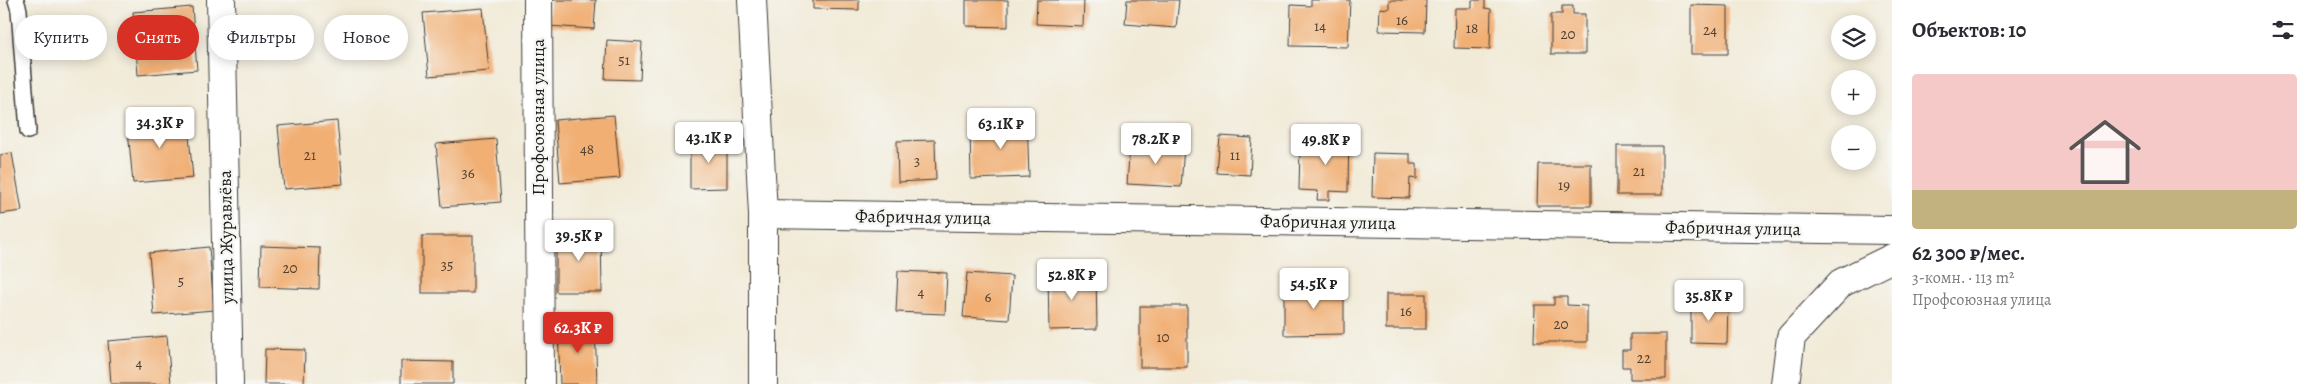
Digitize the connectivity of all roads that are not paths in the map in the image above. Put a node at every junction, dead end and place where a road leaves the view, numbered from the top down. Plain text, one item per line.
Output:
1 (16, 0) edge
2 (221, 0) edge
3 (538, 0) edge
4 (752, 0) edge
5 (28, 131) dead end
6 (763, 214) junction
7 (1892, 230) edge
8 (1892, 258) edge
9 (229, 384) edge
10 (540, 384) edge
11 (763, 384) edge
12 (1785, 384) edge

1 - 5 lane
2 - 9 street, улица Журавлёва
3 - 10 street, Профсоюзная улица
4 - 6 street
6 - 7 street, Фабричная улица
6 - 11 street
8 - 12 street

